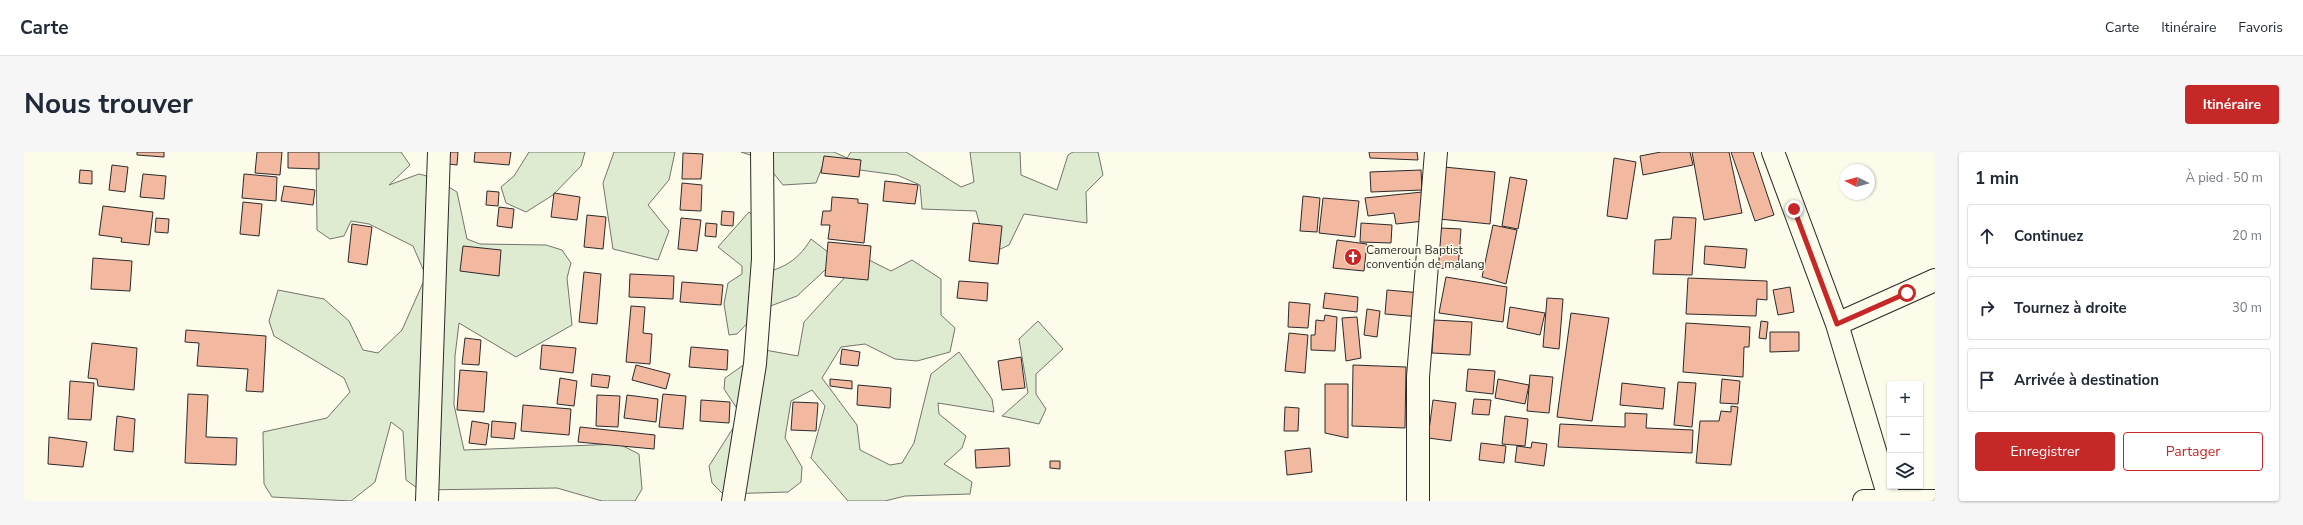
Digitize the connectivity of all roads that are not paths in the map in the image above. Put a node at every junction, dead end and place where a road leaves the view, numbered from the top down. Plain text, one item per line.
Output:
1 (438, 152) edge
2 (762, 152) edge
3 (1436, 152) edge
4 (1773, 152) edge
5 (1935, 280) edge
6 (1837, 324) junction
7 (428, 501) edge
8 (733, 501) edge
9 (1418, 501) edge
10 (1864, 501) edge
11 (1890, 501) edge
12 (1935, 501) edge

1 - 7 main road
2 - 8 main road
3 - 9 main road
4 - 6 main road
5 - 6 main road
6 - 11 main road
10 - 11 main road
11 - 12 main road

